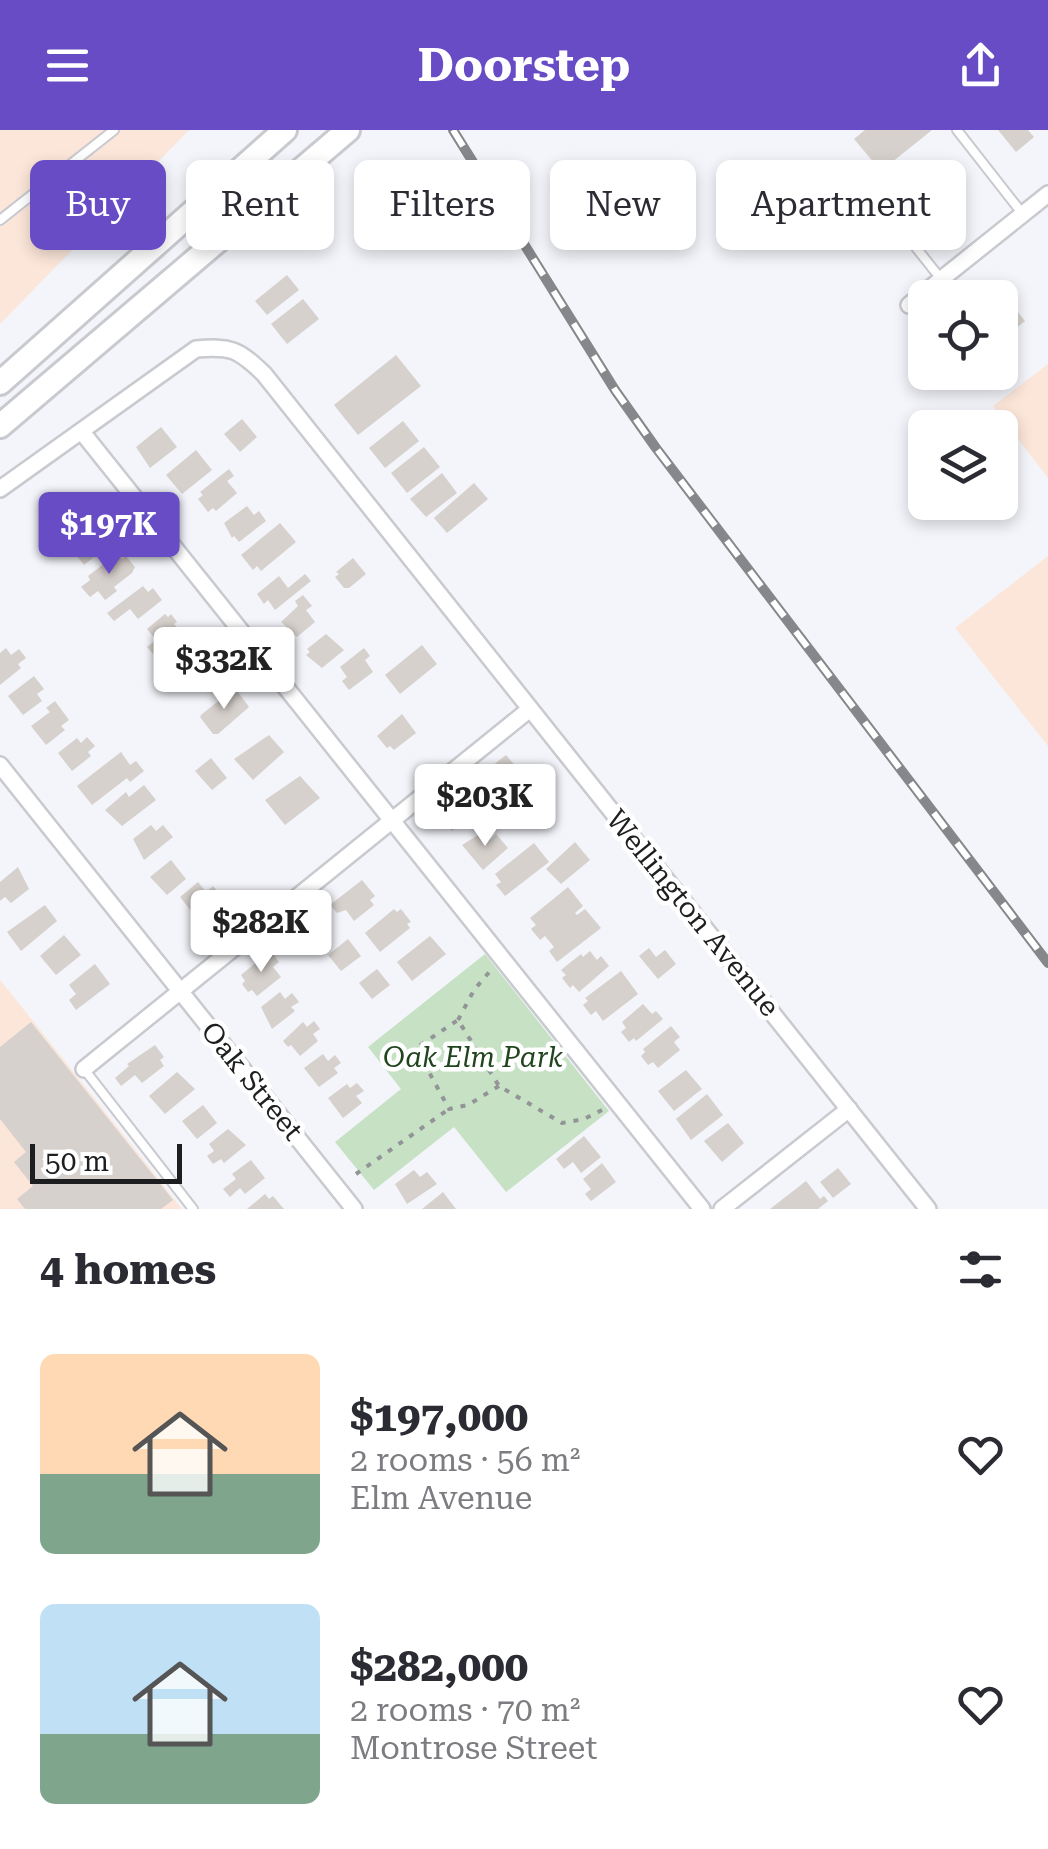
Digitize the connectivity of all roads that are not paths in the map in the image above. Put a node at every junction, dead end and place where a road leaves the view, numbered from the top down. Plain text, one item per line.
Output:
1 (114, 130) edge
2 (284, 130) edge
3 (348, 130) edge
4 (957, 130) edge
5 (1048, 194) edge
6 (1023, 214) junction
7 (0, 220) edge
8 (918, 250) edge
9 (941, 280) joint
10 (0, 384) edge
11 (0, 426) edge
12 (82, 432) junction
13 (0, 489) edge
14 (530, 708) junction
15 (0, 765) edge
16 (392, 820) junction
17 (180, 992) junction
18 (84, 1070) joint
19 (848, 1109) junction
20 (192, 1209) edge
21 (354, 1209) edge
22 (702, 1209) edge
23 (722, 1209) edge
24 (928, 1209) edge

1 - 7 lane
2 - 10 main road
3 - 11 main road
4 - 6 lane
5 - 6 street
6 - 9 street
8 - 9 lane
12 - 13 street
12 - 14 street, Wellington Avenue
12 - 16 street
14 - 16 street
14 - 19 street, Wellington Avenue
15 - 17 street, Oak Street
16 - 17 street
16 - 22 street
17 - 18 street
17 - 21 street, Oak Street
18 - 20 lane
19 - 23 street
19 - 24 street, Wellington Avenue

